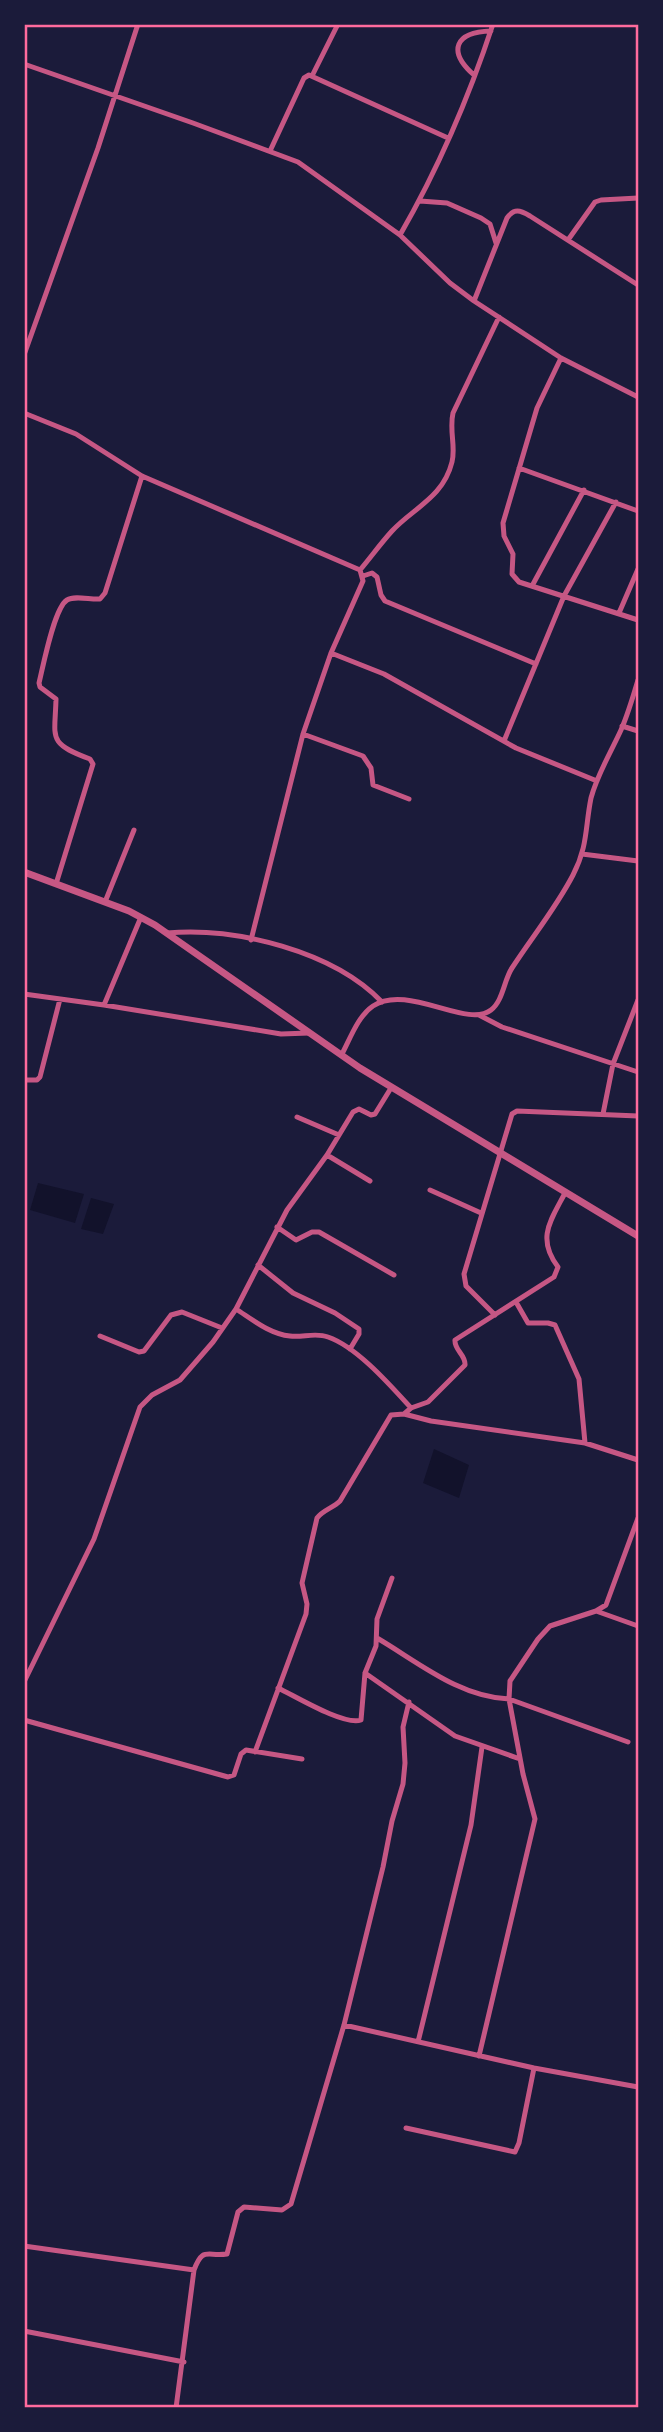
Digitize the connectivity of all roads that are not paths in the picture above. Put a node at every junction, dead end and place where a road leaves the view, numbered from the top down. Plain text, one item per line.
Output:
1 (138, 24) edge
2 (338, 24) edge
3 (492, 28) edge
4 (24, 64) edge
5 (474, 75) junction
6 (312, 76) junction
7 (115, 96) junction
8 (448, 138) junction
9 (270, 151) junction
10 (639, 198) edge
11 (420, 201) junction
12 (400, 235) junction
13 (568, 240) junction
14 (496, 243) junction
15 (639, 285) edge
16 (474, 301) junction
17 (499, 317) junction
18 (24, 355) edge
19 (561, 358) junction
20 (639, 397) edge
21 (24, 413) edge
22 (519, 468) junction
23 (142, 476) junction
24 (583, 490) junction
25 (616, 502) junction
26 (639, 511) edge
27 (639, 569) edge
28 (362, 573) junction
29 (532, 586) junction
30 (564, 596) junction
31 (619, 614) junction
32 (639, 620) edge
33 (331, 653) junction
34 (536, 664) junction
35 (639, 680) edge
36 (622, 726) junction
37 (639, 731) edge
38 (303, 734) junction
39 (504, 741) junction
40 (597, 781) junction
41 (409, 799) dead end
42 (134, 830) dead end
43 (582, 854) junction
44 (639, 861) edge
45 (24, 872) edge
46 (56, 884) junction
47 (104, 902) junction
48 (141, 917) junction
49 (167, 933) junction
50 (251, 940) junction
51 (24, 994) edge
52 (60, 999) junction
53 (639, 1000) edge
54 (382, 1002) junction
55 (104, 1004) junction
56 (480, 1015) junction
57 (311, 1033) junction
58 (342, 1054) junction
59 (613, 1063) junction
60 (639, 1072) edge
61 (24, 1080) edge
62 (391, 1088) junction
63 (603, 1114) junction
64 (639, 1116) edge
65 (297, 1118) dead end
66 (340, 1135) junction
67 (500, 1154) junction
68 (327, 1155) junction
69 (370, 1181) dead end
70 (430, 1190) dead end
71 (565, 1193) junction
72 (481, 1213) junction
73 (277, 1227) junction
74 (639, 1236) edge
75 (258, 1265) junction
76 (394, 1275) dead end
77 (516, 1303) junction
78 (236, 1309) junction
79 (495, 1315) junction
80 (222, 1328) junction
81 (100, 1336) dead end
82 (350, 1349) junction
83 (411, 1408) junction
84 (404, 1414) junction
85 (584, 1443) junction
86 (639, 1460) edge
87 (639, 1518) edge
88 (392, 1578) dead end
89 (596, 1611) junction
90 (639, 1626) edge
91 (377, 1638) junction
92 (365, 1673) junction
93 (24, 1682) edge
94 (278, 1688) junction
95 (509, 1699) junction
96 (409, 1702) junction
97 (24, 1720) edge
98 (628, 1742) dead end
99 (482, 1747) junction
100 (255, 1752) junction
101 (302, 1759) dead end
102 (520, 1759) junction
103 (344, 2025) junction
104 (418, 2042) junction
105 (479, 2056) junction
106 (534, 2068) junction
107 (639, 2087) edge
108 (406, 2128) dead end
109 (24, 2246) edge
110 (194, 2270) junction
111 (24, 2331) edge
112 (184, 2362) junction
113 (176, 2407) edge

1 - 7 street
2 - 6 street
3 - 5 street
3 - 5 street
4 - 7 street
5 - 8 street
6 - 8 street
6 - 9 street
7 - 9 street
7 - 18 street
8 - 11 street
9 - 12 street
10 - 13 street
11 - 12 street
11 - 14 street
12 - 16 street
13 - 14 street
13 - 15 street
14 - 16 street
16 - 17 street
17 - 19 street
17 - 28 street
19 - 20 street
19 - 22 street
21 - 23 street
22 - 24 street
22 - 29 street
23 - 28 street
23 - 46 street
24 - 25 street
24 - 29 street
25 - 26 street
25 - 30 street
27 - 31 street
28 - 33 street
28 - 34 street
29 - 30 street
30 - 31 street
30 - 34 street
31 - 32 street
33 - 38 street
33 - 39 street
34 - 39 street
35 - 36 street
36 - 37 street
36 - 40 street
38 - 41 street
38 - 50 street
39 - 40 street
40 - 43 street
42 - 47 street
43 - 44 street
43 - 56 street
45 - 46 street
46 - 47 street
47 - 48 street
48 - 49 street
48 - 55 street
49 - 50 street
49 - 57 street
50 - 54 street
51 - 52 street
52 - 55 street
52 - 61 street
53 - 59 street
54 - 56 street
54 - 58 street
55 - 57 street
56 - 59 street
57 - 58 street
58 - 62 street
59 - 60 street
59 - 63 street
62 - 66 street
62 - 67 street
63 - 64 street
63 - 67 street
65 - 66 street
66 - 68 street
67 - 71 street
67 - 72 street
68 - 69 street
68 - 73 street
70 - 72 street
71 - 74 street
71 - 77 street
72 - 79 street
73 - 75 street
73 - 76 street
75 - 78 street
75 - 82 street
77 - 79 street
77 - 85 street
78 - 80 street
78 - 82 street
79 - 83 street
80 - 81 street
80 - 93 street
82 - 83 street
83 - 84 street
84 - 85 street
84 - 94 street
85 - 86 street
87 - 89 street
88 - 91 street
89 - 90 street
89 - 95 street
91 - 92 street
91 - 95 street
92 - 94 street
92 - 96 street
94 - 100 street
95 - 98 street
95 - 102 street
96 - 99 street
96 - 103 street
97 - 100 street
99 - 102 street
99 - 104 street
100 - 101 street
102 - 105 street
103 - 104 street
103 - 110 street
104 - 105 street
105 - 106 street
106 - 107 street
106 - 108 street
109 - 110 street
110 - 112 street
111 - 112 street
112 - 113 street

